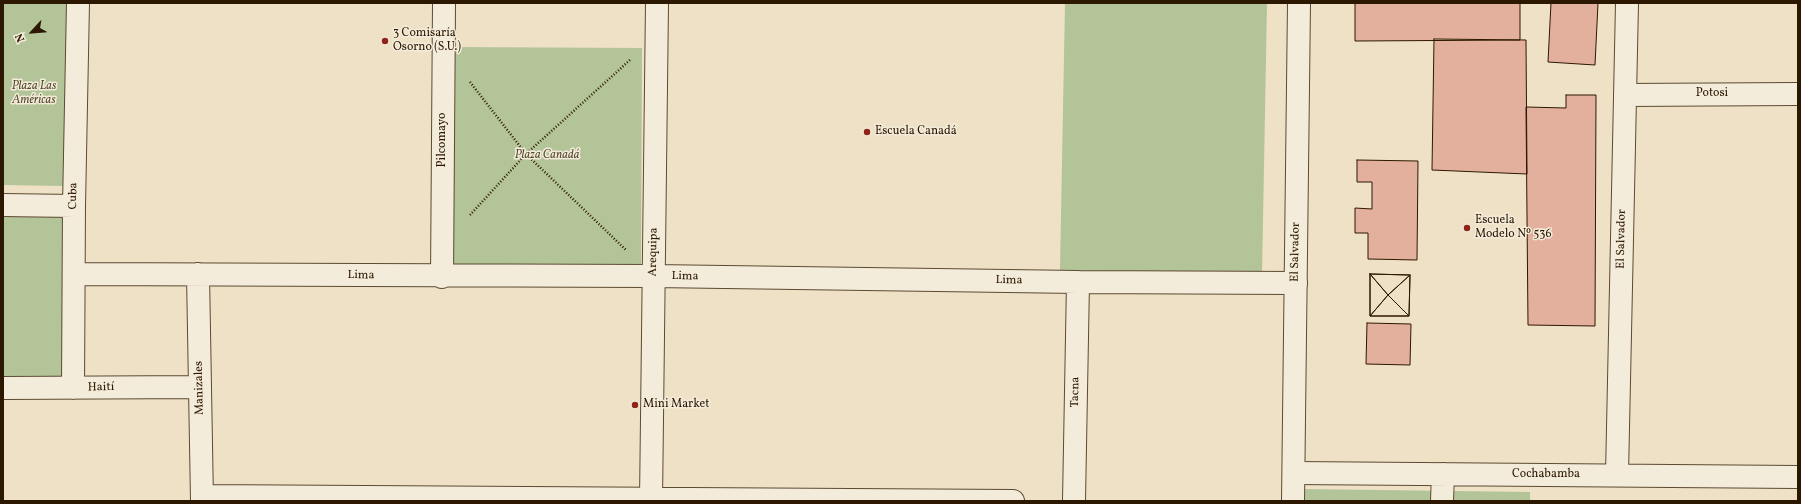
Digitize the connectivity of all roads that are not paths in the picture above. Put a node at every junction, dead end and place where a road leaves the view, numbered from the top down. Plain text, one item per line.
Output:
1 (78, 3) edge
2 (444, 3) edge
3 (657, 3) edge
4 (1299, 3) edge
5 (1627, 3) edge
6 (1798, 94) edge
7 (1625, 95) junction
8 (3, 205) edge
9 (74, 206) junction
10 (74, 274) junction
11 (198, 274) junction
12 (654, 276) junction
13 (442, 277) junction
14 (1078, 282) junction
15 (1296, 283) junction
16 (200, 387) junction
17 (3, 388) edge
18 (73, 388) junction
19 (1294, 473) junction
20 (1443, 474) junction
21 (1617, 475) junction
22 (1798, 477) edge
23 (202, 499) edge
24 (437, 499) edge
25 (651, 500) edge
26 (1014, 501) edge
27 (1074, 501) edge
28 (1293, 501) edge
29 (1442, 501) edge

1 - 9 street, Cuba
2 - 13 street, Pilcomayo
3 - 12 street, Arequipa
4 - 15 street, El Salvador
5 - 7 street, El Salvador
6 - 7 street, Potosi
7 - 21 street, El Salvador
8 - 9 street
9 - 10 street, Cuba
10 - 11 street, Lima
10 - 18 street, Cuba
11 - 13 street, Lima
11 - 16 street, Manizales
12 - 13 street, Lima
12 - 14 street, Lima
12 - 25 street, Arequipa
14 - 15 street, Lima
14 - 27 street, Tacna
15 - 19 street, El Salvador
16 - 18 street, Haití
16 - 23 street, Manizales
17 - 18 street, Haití
19 - 20 street, Cochabamba
19 - 28 street, El Salvador
20 - 21 street, Cochabamba
20 - 29 street
21 - 22 street, Cochabamba
23 - 24 street
24 - 25 street
25 - 26 street

